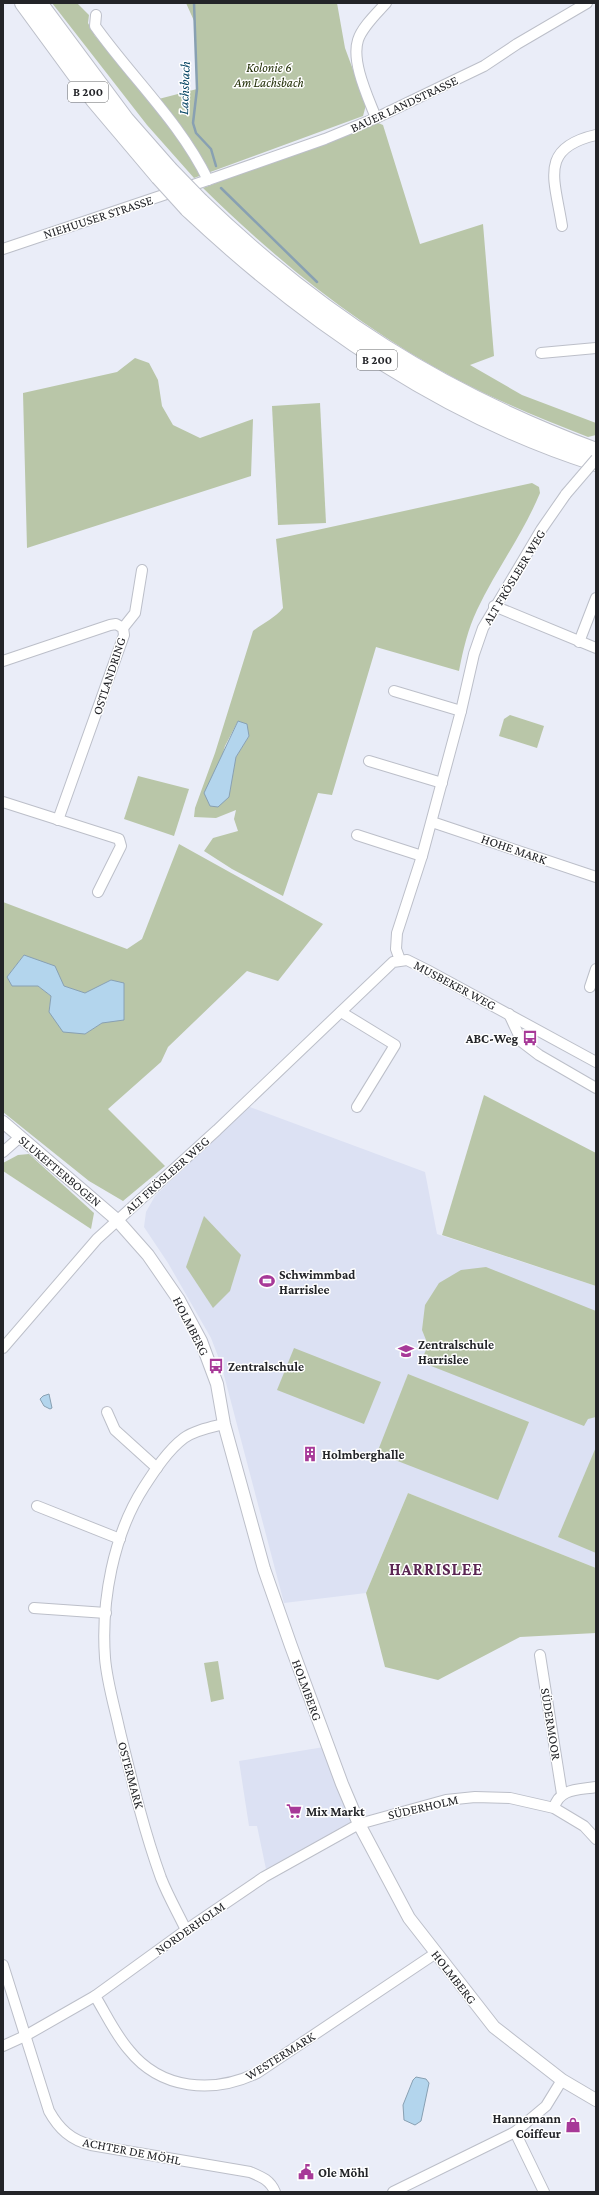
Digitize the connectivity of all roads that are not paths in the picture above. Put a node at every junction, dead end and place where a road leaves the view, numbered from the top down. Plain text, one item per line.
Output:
1 (23, 3) edge
2 (39, 3) edge
3 (386, 3) edge
4 (587, 3) edge
5 (96, 15) dead end
6 (376, 118) junction
7 (596, 135) edge
8 (164, 173) junction
9 (208, 180) junction
10 (194, 186) joint
11 (194, 205) junction
12 (562, 226) dead end
13 (3, 249) edge
14 (596, 348) edge
15 (541, 354) dead end
16 (596, 451) edge
17 (596, 459) edge
18 (596, 463) edge
19 (142, 570) dead end
20 (596, 598) edge
21 (494, 606) junction
22 (123, 628) junction
23 (579, 642) junction
24 (596, 648) edge
25 (3, 661) edge
26 (394, 691) dead end
27 (461, 712) junction
28 (369, 761) dead end
29 (442, 783) junction
30 (3, 802) edge
31 (58, 820) junction
32 (432, 822) junction
33 (357, 835) dead end
34 (422, 856) junction
35 (596, 877) edge
36 (98, 892) dead end
37 (400, 960) junction
38 (596, 969) edge
39 (590, 988) dead end
40 (341, 1012) junction
41 (509, 1014) junction
42 (596, 1062) edge
43 (596, 1088) edge
44 (357, 1107) dead end
45 (3, 1122) edge
46 (20, 1137) junction
47 (3, 1152) edge
48 (117, 1220) junction
49 (3, 1348) edge
50 (107, 1412) dead end
51 (224, 1424) junction
52 (157, 1468) junction
53 (37, 1506) dead end
54 (120, 1539) junction
55 (34, 1608) dead end
56 (106, 1613) junction
57 (540, 1655) dead end
58 (596, 1788) edge
59 (562, 1794) junction
60 (554, 1808) junction
61 (358, 1824) junction
62 (596, 1839) edge
63 (186, 1930) junction
64 (436, 1953) junction
65 (3, 1965) edge
66 (95, 1996) junction
67 (25, 2036) junction
68 (3, 2046) edge
69 (562, 2080) junction
70 (596, 2100) edge
71 (515, 2132) junction
72 (275, 2192) edge
73 (393, 2192) edge
74 (544, 2192) edge

1 - 8 highway, B 200
2 - 8 highway, B 200
3 - 6 street
4 - 6 street, BAUER LANDSTRASSE
5 - 9 street
6 - 9 street, BAUER LANDSTRASSE
7 - 12 street
8 - 11 highway, B 200, bridge
9 - 10 street, BAUER LANDSTRASSE
10 - 13 street, NIEHUUSER STRASSE
11 - 16 highway, B 200
11 - 18 highway, B 200
14 - 15 street
17 - 21 street, ALT FRÖSLEER WEG, bridge
19 - 22 street
20 - 23 street
21 - 23 street
21 - 27 street, ALT FRÖSLEER WEG
22 - 25 street, OSTLANDRING
22 - 31 street, OSTLANDRING
23 - 24 street
26 - 27 street
27 - 29 street, ALT FRÖSLEER WEG
28 - 29 street
29 - 32 street, ALT FRÖSLEER WEG
30 - 31 street
31 - 36 street
32 - 34 street, ALT FRÖSLEER WEG
32 - 35 street, HOHE MARK
33 - 34 street
34 - 37 street, ALT FRÖSLEER WEG
37 - 40 street, ALT FRÖSLEER WEG
37 - 41 street, MUSBEKER WEG
38 - 39 street
40 - 44 street
40 - 48 street, ALT FRÖSLEER WEG
41 - 42 street, MUSBEKER WEG
41 - 43 street, MUSBEKER WEG
45 - 46 street, SLUKEFTERBOGEN
46 - 47 street
46 - 48 street, SLUKEFTERBOGEN
48 - 49 street, ALT FRÖSLEER WEG
48 - 51 street, HOLMBERG
50 - 52 street
51 - 52 street, OSTERMARK
51 - 61 street, HOLMBERG
52 - 54 street, OSTERMARK
53 - 54 street
54 - 56 street, OSTERMARK
55 - 56 street
56 - 63 street, OSTERMARK
57 - 59 street, SÜDERMOOR
58 - 59 street
59 - 60 street
60 - 61 street, SÜDERHOLM
60 - 62 street, SÜDERHOLM
61 - 63 street, NORDERHOLM
61 - 64 street, HOLMBERG
63 - 66 street, NORDERHOLM
64 - 66 street, WESTERMARK
64 - 69 street, HOLMBERG
65 - 67 street, ACHTER DE MÖHL
66 - 67 street, NORDERHOLM
67 - 68 street, NORDERHOLM
67 - 72 street, ACHTER DE MÖHL
69 - 70 street, HOLMBERG
69 - 71 street
71 - 73 street
71 - 74 street

